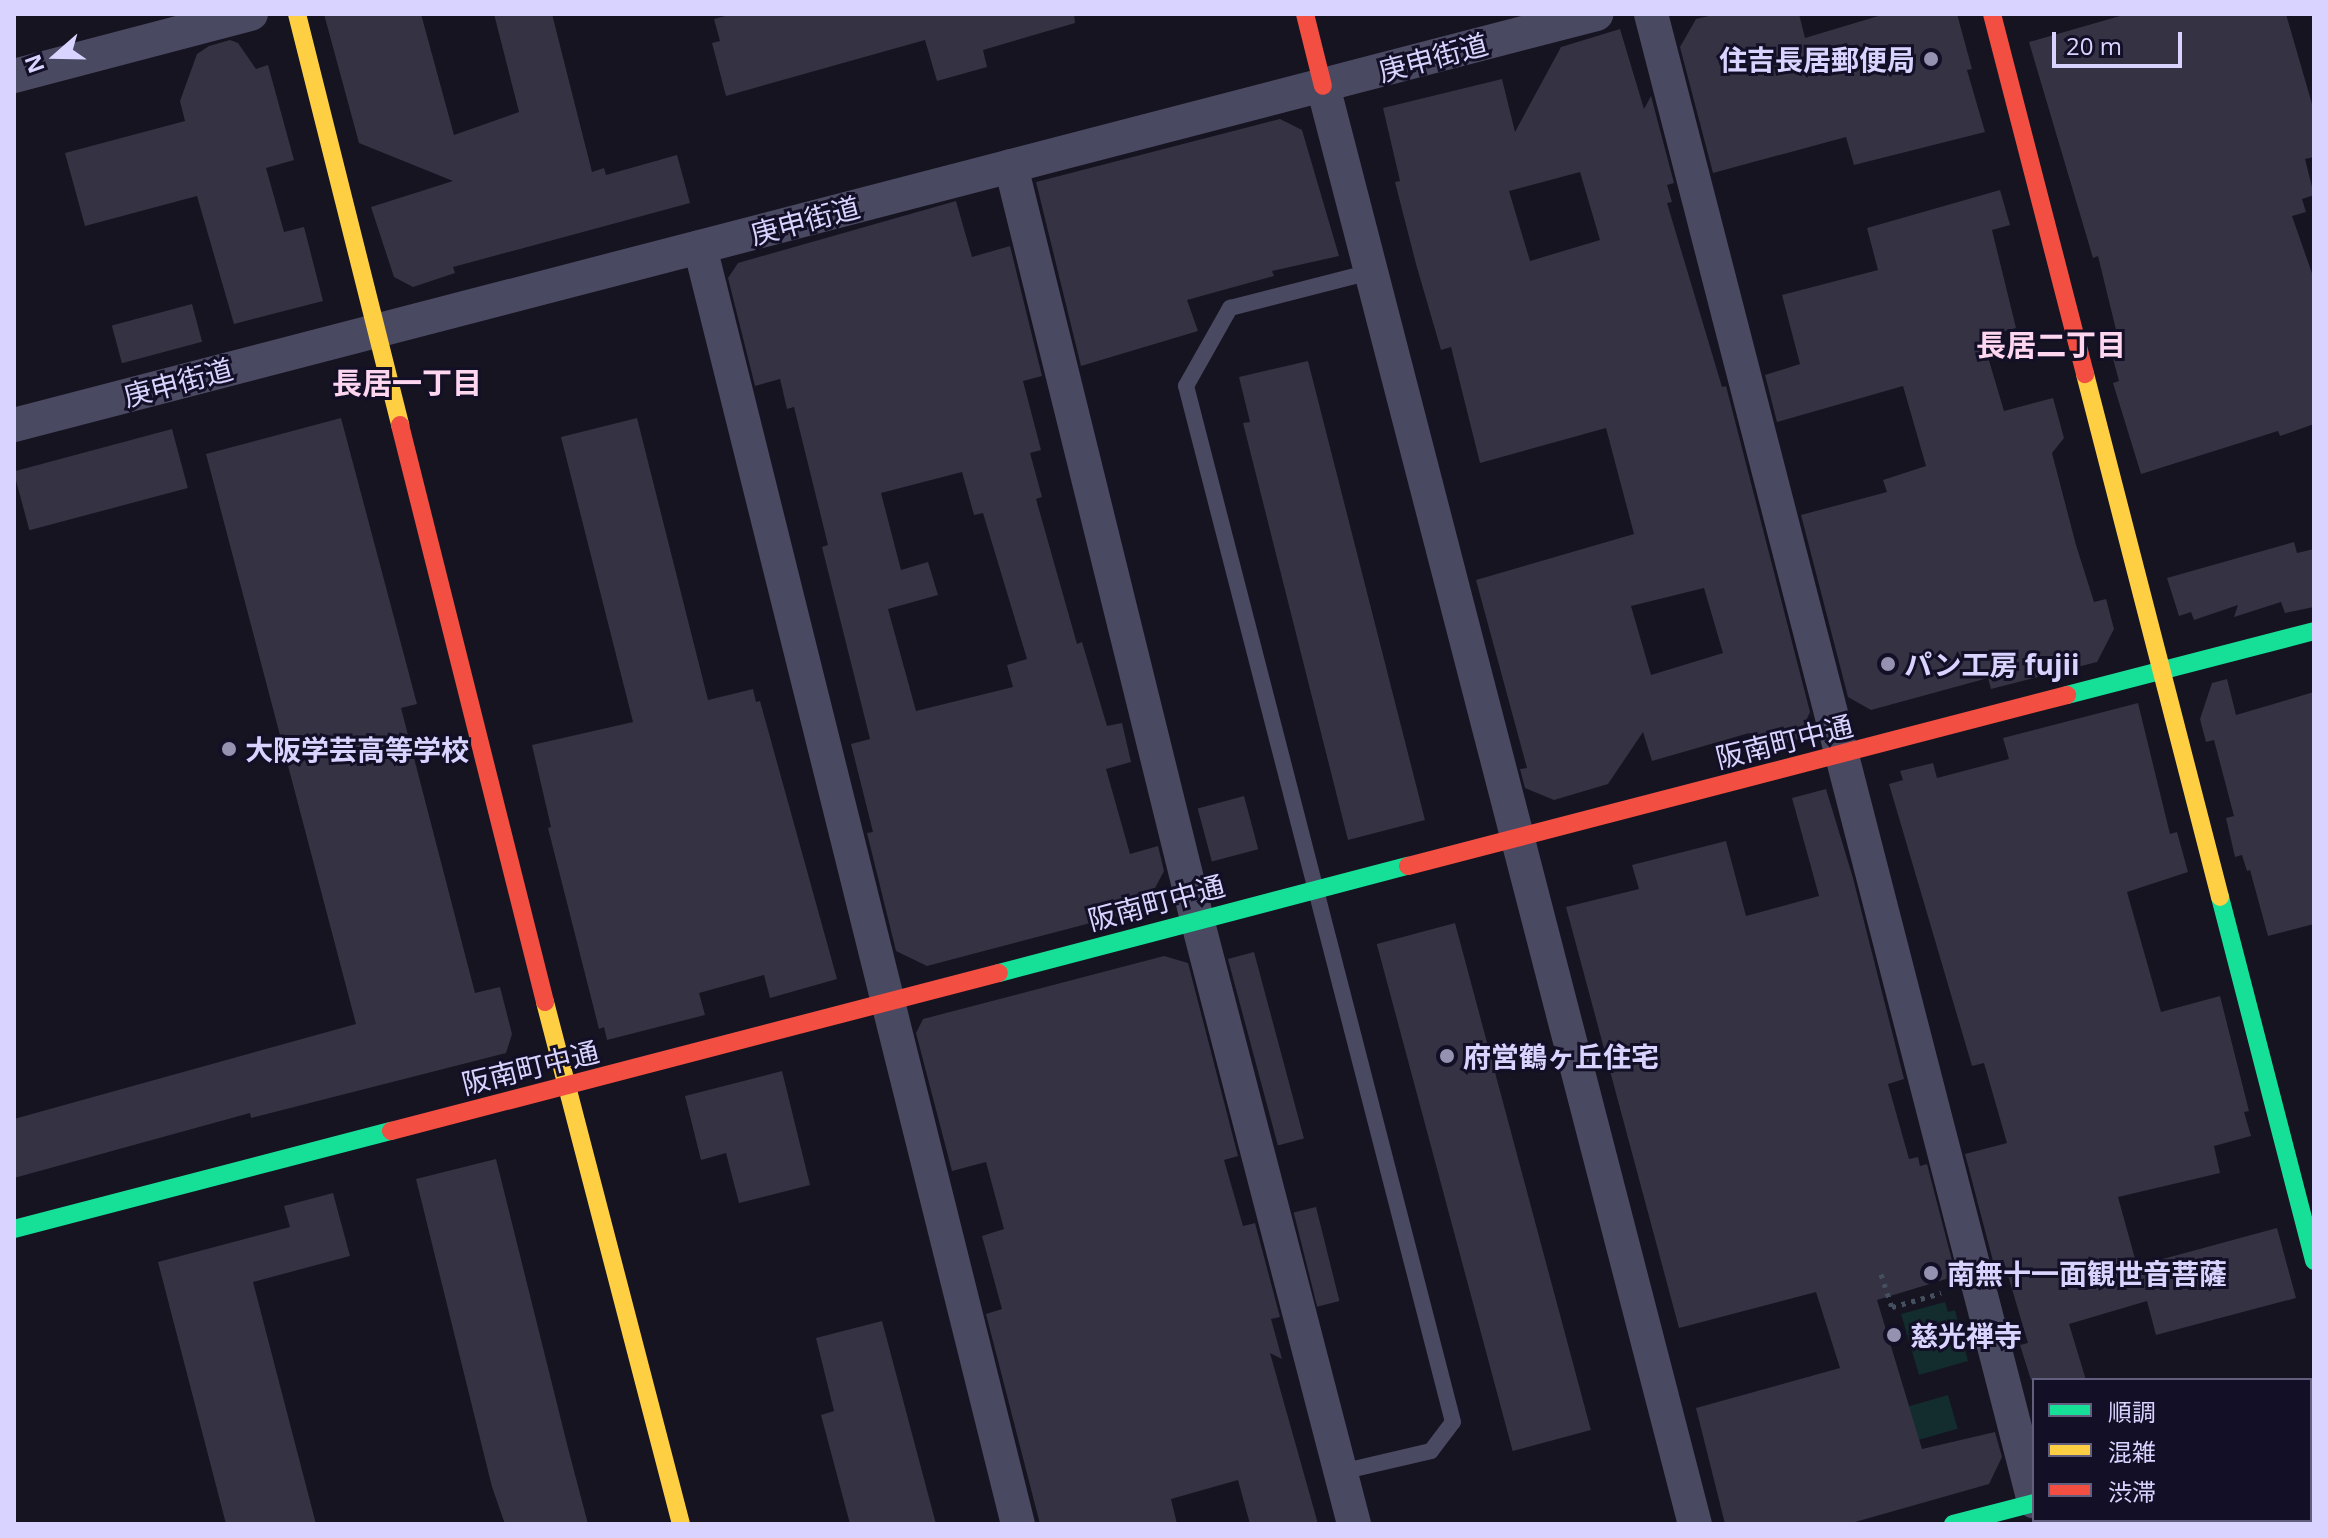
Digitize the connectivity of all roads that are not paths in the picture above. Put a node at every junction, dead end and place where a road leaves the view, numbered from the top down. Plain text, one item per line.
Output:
1 (251, 14) edge
2 (297, 14) edge
3 (1305, 14) edge
4 (1596, 14) edge
5 (1651, 14) edge
6 (1992, 14) edge
7 (14, 76) edge
8 (1323, 86) junction
9 (1011, 166) junction
10 (700, 247) junction
11 (1374, 271) junction
12 (376, 329) junction
13 (14, 425) edge
14 (2314, 631) edge
15 (2162, 670) junction
16 (1842, 755) junction
17 (1518, 838) junction
18 (1313, 890) junction
19 (1197, 919) junction
20 (886, 1005) junction
21 (566, 1087) junction
22 (14, 1229) edge
23 (2314, 1261) edge
24 (1341, 1472) junction
25 (2032, 1494) edge
26 (2032, 1503) edge
27 (681, 1524) edge
28 (1018, 1524) edge
29 (1354, 1524) edge
30 (1695, 1524) edge
31 (1953, 1524) edge

1 - 7 street
2 - 12 street
3 - 8 street
4 - 8 street, 庚申街道
5 - 16 street
6 - 15 street
8 - 9 street, 庚申街道
8 - 11 street
9 - 10 street, 庚申街道
9 - 19 street
10 - 12 street, 庚申街道
10 - 20 street
11 - 17 street
11 - 18 lane
12 - 13 street, 庚申街道
12 - 21 street
14 - 15 street, 阪南町中通
15 - 16 street, 阪南町中通
15 - 23 street
16 - 17 street, 阪南町中通
16 - 25 street
17 - 18 street, 阪南町中通
17 - 30 street
18 - 19 street, 阪南町中通
18 - 24 lane
19 - 20 street, 阪南町中通
19 - 24 street
20 - 21 street, 阪南町中通
20 - 28 street
21 - 22 street, 阪南町中通
21 - 27 street
24 - 29 street
26 - 31 street

